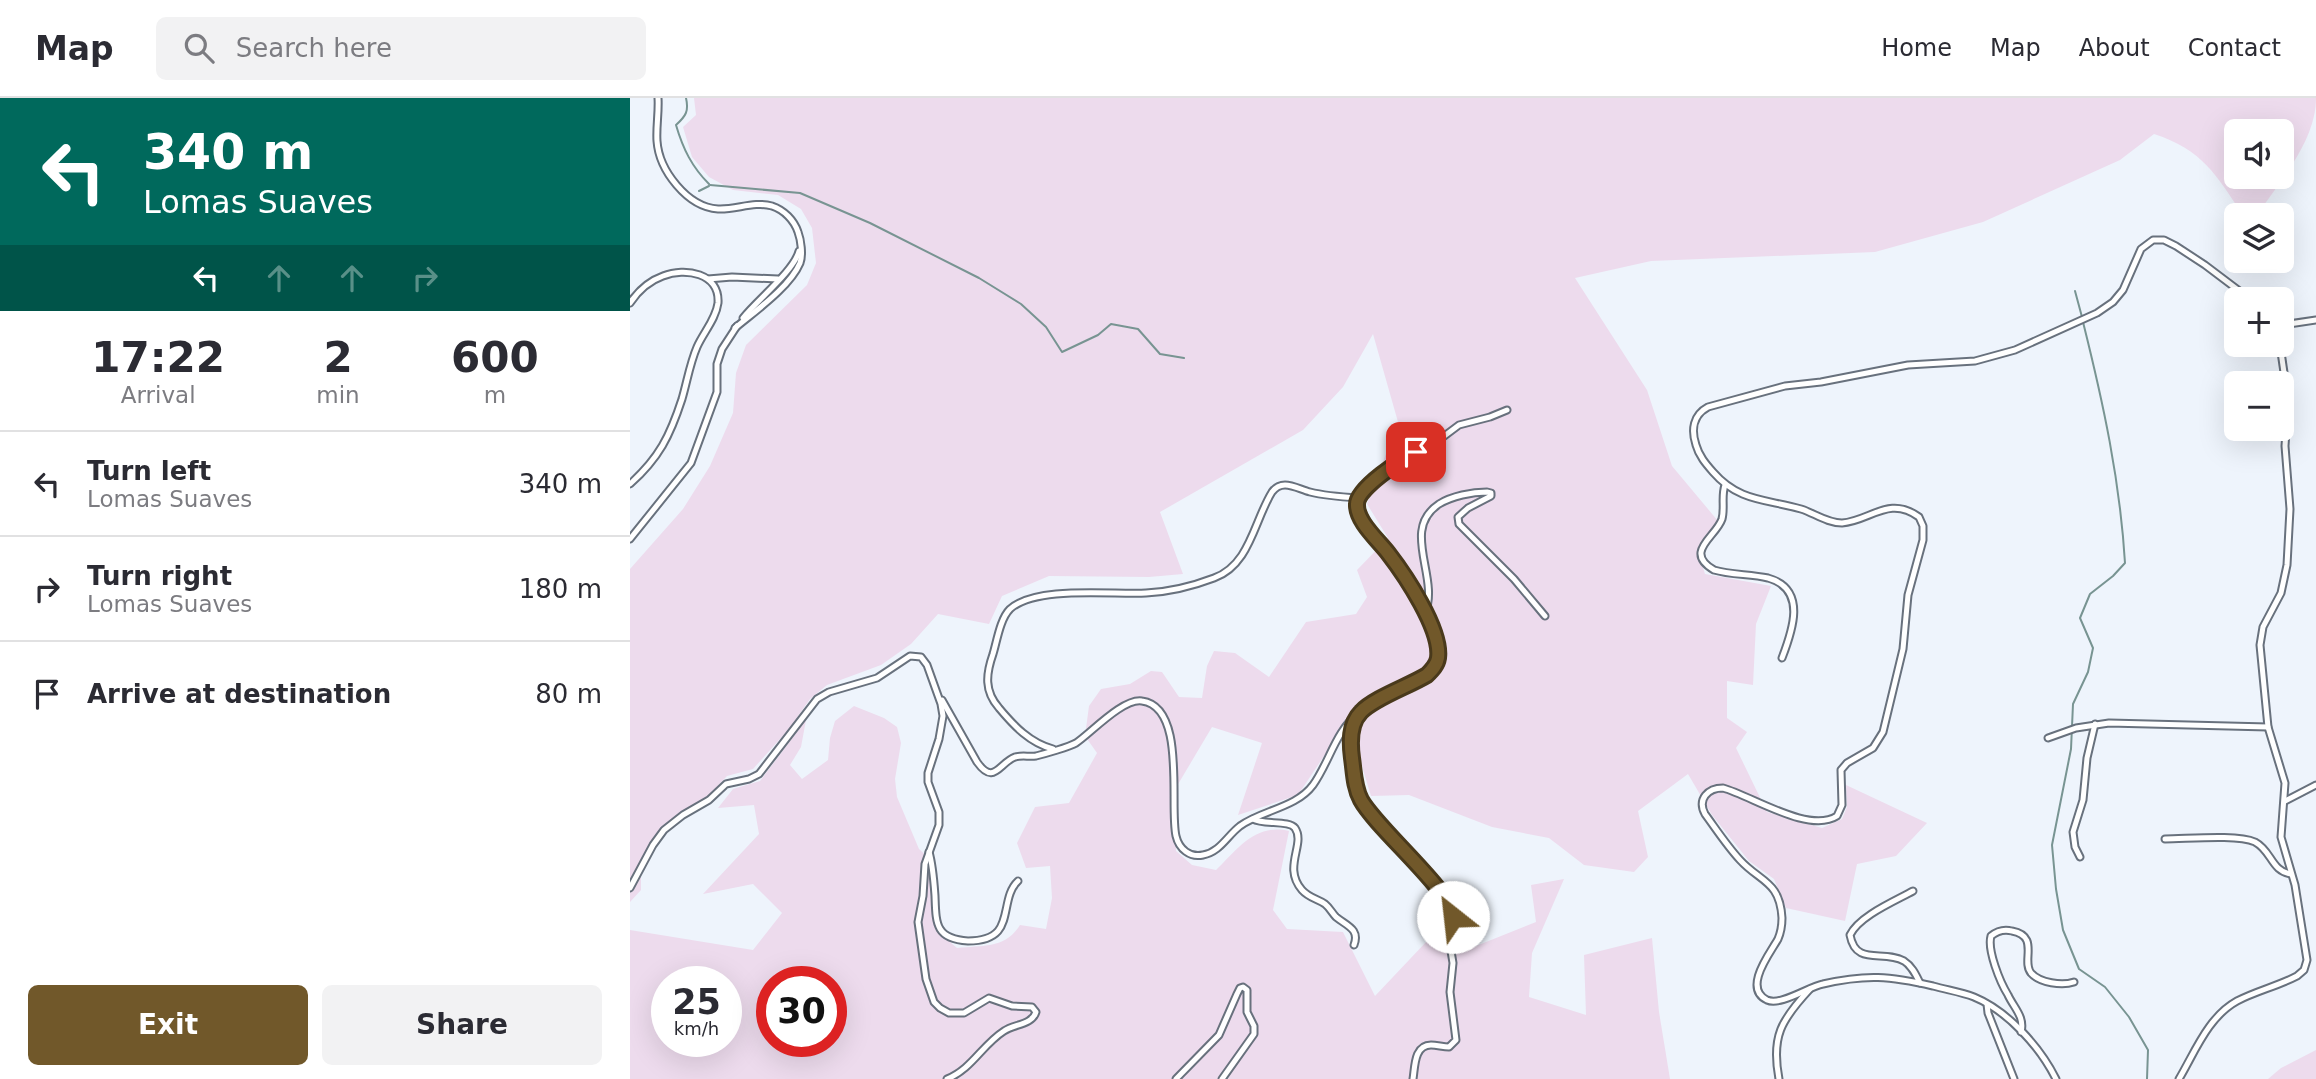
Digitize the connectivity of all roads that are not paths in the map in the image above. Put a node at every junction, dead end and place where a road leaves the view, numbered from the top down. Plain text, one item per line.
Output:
1 (658, 98) edge
2 (801, 245) junction
3 (708, 279) junction
4 (778, 279) junction
5 (785, 283) junction
6 (2234, 287) edge
7 (630, 303) edge
8 (2316, 320) edge
9 (2294, 323) edge
10 (735, 328) junction
11 (2282, 357) edge
12 (1507, 410) dead end
13 (630, 484) edge
14 (1724, 485) junction
15 (1358, 498) junction
16 (630, 539) edge
17 (1425, 613) junction
18 (1545, 616) dead end
19 (1782, 658) dead end
20 (938, 694) junction
21 (1361, 712) junction
22 (2095, 724) junction
23 (2268, 727) junction
24 (2049, 738) dead end
25 (1053, 749) junction
26 (2316, 785) edge
27 (2284, 801) junction
28 (1253, 819) junction
29 (2165, 839) dead end
30 (929, 852) junction
31 (2080, 857) dead end
32 (2291, 874) junction
33 (1018, 881) dead end
34 (630, 888) edge
35 (1913, 891) dead end
36 (1354, 946) dead end
37 (2074, 982) dead end
38 (1920, 983) junction
39 (1812, 987) junction
40 (1987, 1004) junction
41 (2021, 1032) junction
42 (947, 1079) edge
43 (1176, 1079) edge
44 (1222, 1079) edge
45 (1413, 1079) edge
46 (1779, 1079) edge
47 (2014, 1079) edge
48 (2056, 1079) edge
49 (2179, 1079) edge

1 - 2 street
2 - 4 street
2 - 5 street
3 - 4 street
3 - 7 street
3 - 13 street
4 - 5 street
4 - 10 street
5 - 10 street
6 - 14 street
8 - 9 street
10 - 16 street
11 - 23 street
12 - 15 street
14 - 19 street
14 - 39 street
15 - 17 street
15 - 25 street
17 - 18 street
17 - 21 street
20 - 25 street
20 - 30 street
20 - 34 street
21 - 28 street
21 - 45 street
22 - 23 street
22 - 24 street
22 - 31 street
23 - 27 street
25 - 28 street
26 - 27 street
27 - 32 street
28 - 36 street
29 - 32 street
30 - 33 street
30 - 42 street
32 - 49 street
35 - 38 street
37 - 41 street
38 - 39 street
38 - 40 street
39 - 46 street
40 - 41 street
40 - 47 street
41 - 48 street
43 - 44 street

